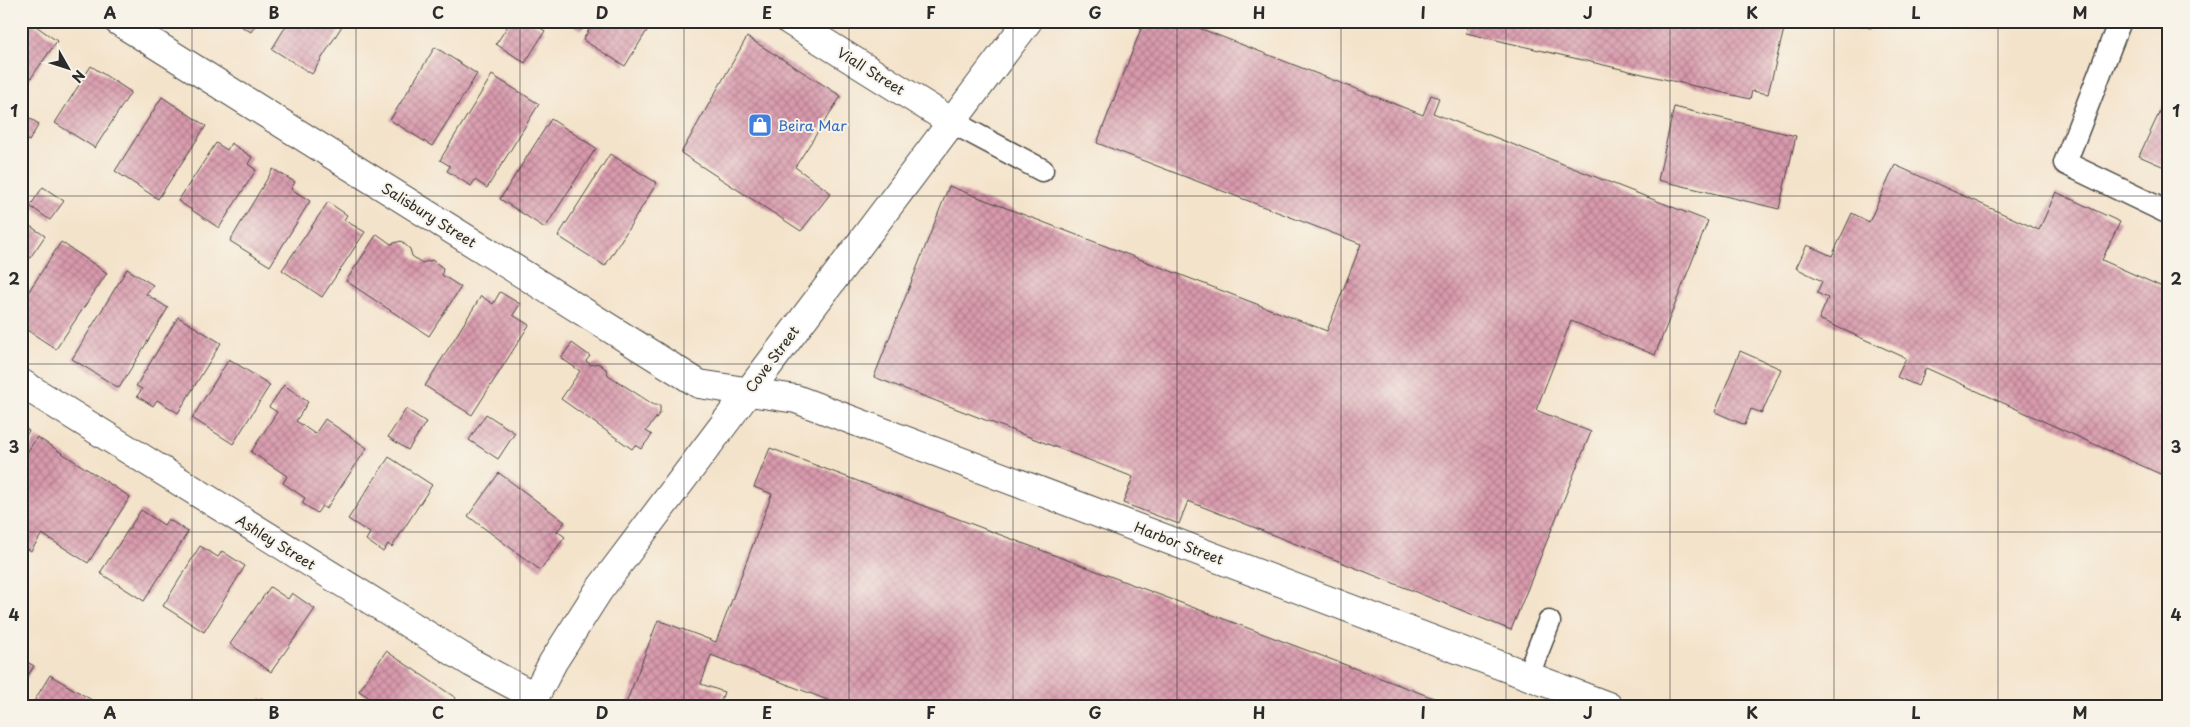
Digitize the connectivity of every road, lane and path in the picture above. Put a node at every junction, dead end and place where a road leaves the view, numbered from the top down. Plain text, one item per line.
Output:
1 (118, 21) edge
2 (790, 21) edge
3 (1028, 21) edge
4 (2120, 21) edge
5 (952, 122) junction
6 (1042, 170) dead end
7 (2169, 213) edge
8 (21, 383) edge
9 (747, 392) junction
10 (1549, 622) dead end
11 (1528, 674) junction
12 (532, 701) edge
13 (1608, 706) edge

1 - 9 street, Salisbury Street
2 - 5 street, Viall Street
3 - 5 street, Cove Street
4 - 7 lane
5 - 6 lane
5 - 9 street, Cove Street
8 - 12 street, Ashley Street
9 - 11 street, Harbor Street
9 - 12 street, Cove Street
10 - 11 lane
11 - 13 street, Harbor Street

